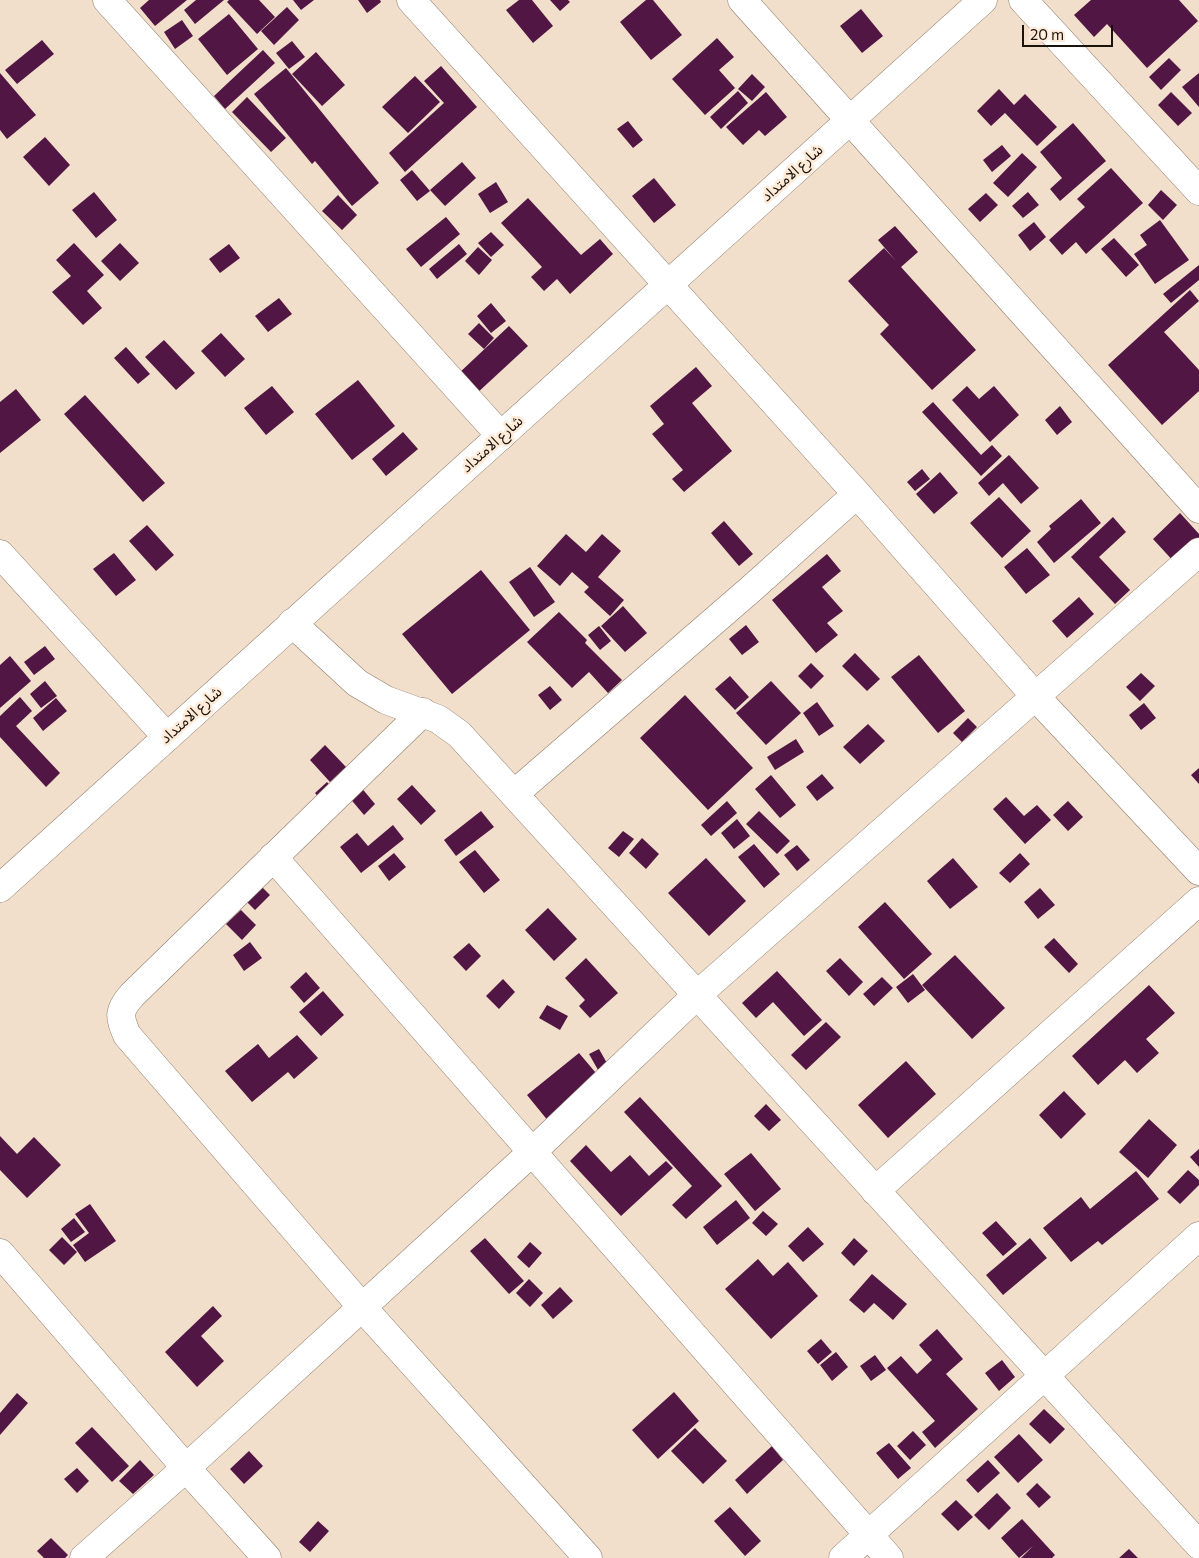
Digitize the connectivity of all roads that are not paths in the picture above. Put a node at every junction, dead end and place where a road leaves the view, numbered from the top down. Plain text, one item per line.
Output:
1 (107, 0) edge
2 (411, 0) edge
3 (742, 0) edge
4 (983, 0) edge
5 (1022, 0) edge
6 (851, 120) junction
7 (1199, 192) edge
8 (668, 284) junction
9 (501, 436) junction
10 (857, 494) junction
11 (1199, 508) edge
12 (1199, 552) edge
13 (0, 554) edge
14 (292, 622) junction
15 (1035, 696) junction
16 (423, 712) junction
17 (167, 737) junction
18 (514, 794) junction
19 (273, 857) junction
20 (1199, 871) edge
21 (0, 888) edge
22 (1199, 901) edge
23 (697, 995) junction
24 (531, 1153) junction
25 (875, 1191) junction
26 (1199, 1236) edge
27 (0, 1253) edge
28 (362, 1307) junction
29 (1045, 1375) junction
30 (186, 1468) junction
31 (868, 1535) junction
32 (1199, 1545) edge
33 (84, 1558) edge
34 (267, 1558) edge
35 (588, 1558) edge
36 (843, 1558) edge
37 (889, 1558) edge

1 - 9 street
2 - 8 street
3 - 6 street
4 - 6 street, شارع الامتداد
5 - 7 street
6 - 8 street, شارع الامتداد
6 - 11 street
8 - 9 street, شارع الامتداد
8 - 10 street
9 - 14 street, شارع الامتداد
10 - 15 street
10 - 18 street
12 - 15 street
13 - 17 street
14 - 16 street
14 - 17 street, شارع الامتداد
15 - 20 street
15 - 23 street
16 - 18 street
16 - 19 street
17 - 21 street, شارع الامتداد
18 - 23 street
19 - 24 street
19 - 28 street
22 - 25 street
23 - 24 street
23 - 25 street
24 - 28 street
24 - 31 street
25 - 29 street
26 - 29 street
27 - 30 street
28 - 30 street
28 - 35 street
29 - 31 street
29 - 32 street
30 - 33 street
30 - 34 street
31 - 36 street
31 - 37 street

